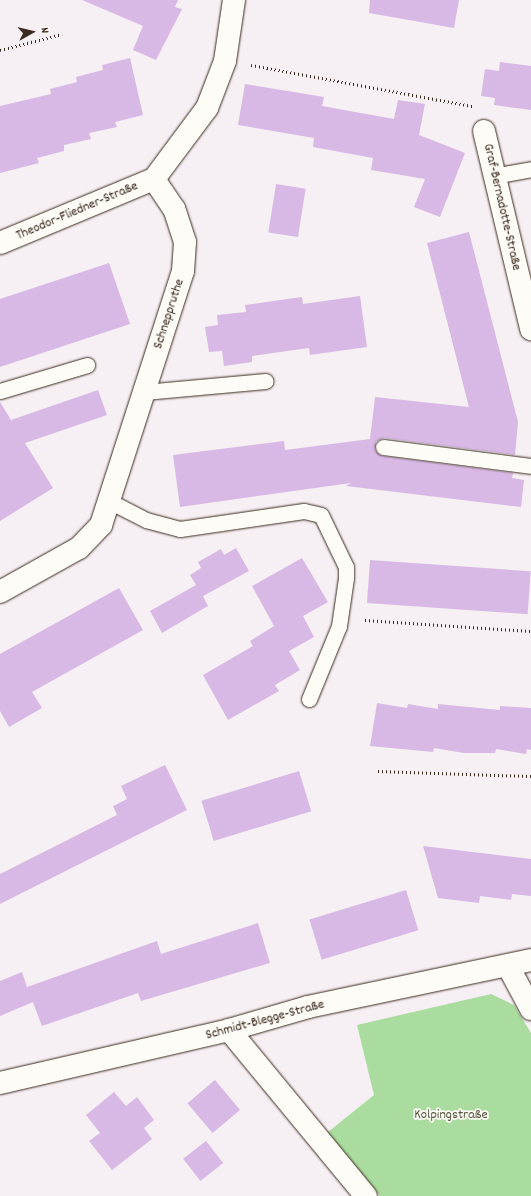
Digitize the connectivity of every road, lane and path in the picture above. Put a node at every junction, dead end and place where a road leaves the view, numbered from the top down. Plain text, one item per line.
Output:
1 (234, 0) edge
2 (62, 34) dead end
3 (0, 50) edge
4 (224, 61) junction
5 (484, 131) joint
6 (531, 169) edge
7 (493, 176) junction
8 (154, 179) junction
9 (0, 243) edge
10 (531, 329) edge
11 (87, 365) dead end
12 (266, 381) dead end
13 (0, 391) edge
14 (144, 392) junction
15 (383, 447) dead end
16 (531, 466) edge
17 (109, 501) junction
18 (0, 592) edge
19 (365, 620) dead end
20 (531, 631) edge
21 (309, 700) dead end
22 (378, 771) dead end
23 (531, 776) edge
24 (531, 960) edge
25 (508, 966) junction
26 (531, 1009) edge
27 (229, 1030) junction
28 (0, 1083) edge
29 (366, 1196) edge

1 - 4 street
2 - 3 path
4 - 5 path
4 - 8 street
5 - 7 street, Graf-Bernadotte-Straße
6 - 7 lane
7 - 10 street, Graf-Bernadotte-Straße
8 - 9 street, Theodor-Fliedner-Straße
8 - 14 street, Schneppruthe
11 - 13 lane
12 - 14 lane
14 - 17 street, Schneppruthe
15 - 16 lane
17 - 18 street, Schneppruthe
17 - 21 lane
19 - 20 path
22 - 23 path
24 - 25 street, Schmidt-Blegge-Straße
25 - 26 street
25 - 27 street, Schmidt-Blegge-Straße
27 - 28 street, Schmidt-Blegge-Straße
27 - 29 street

